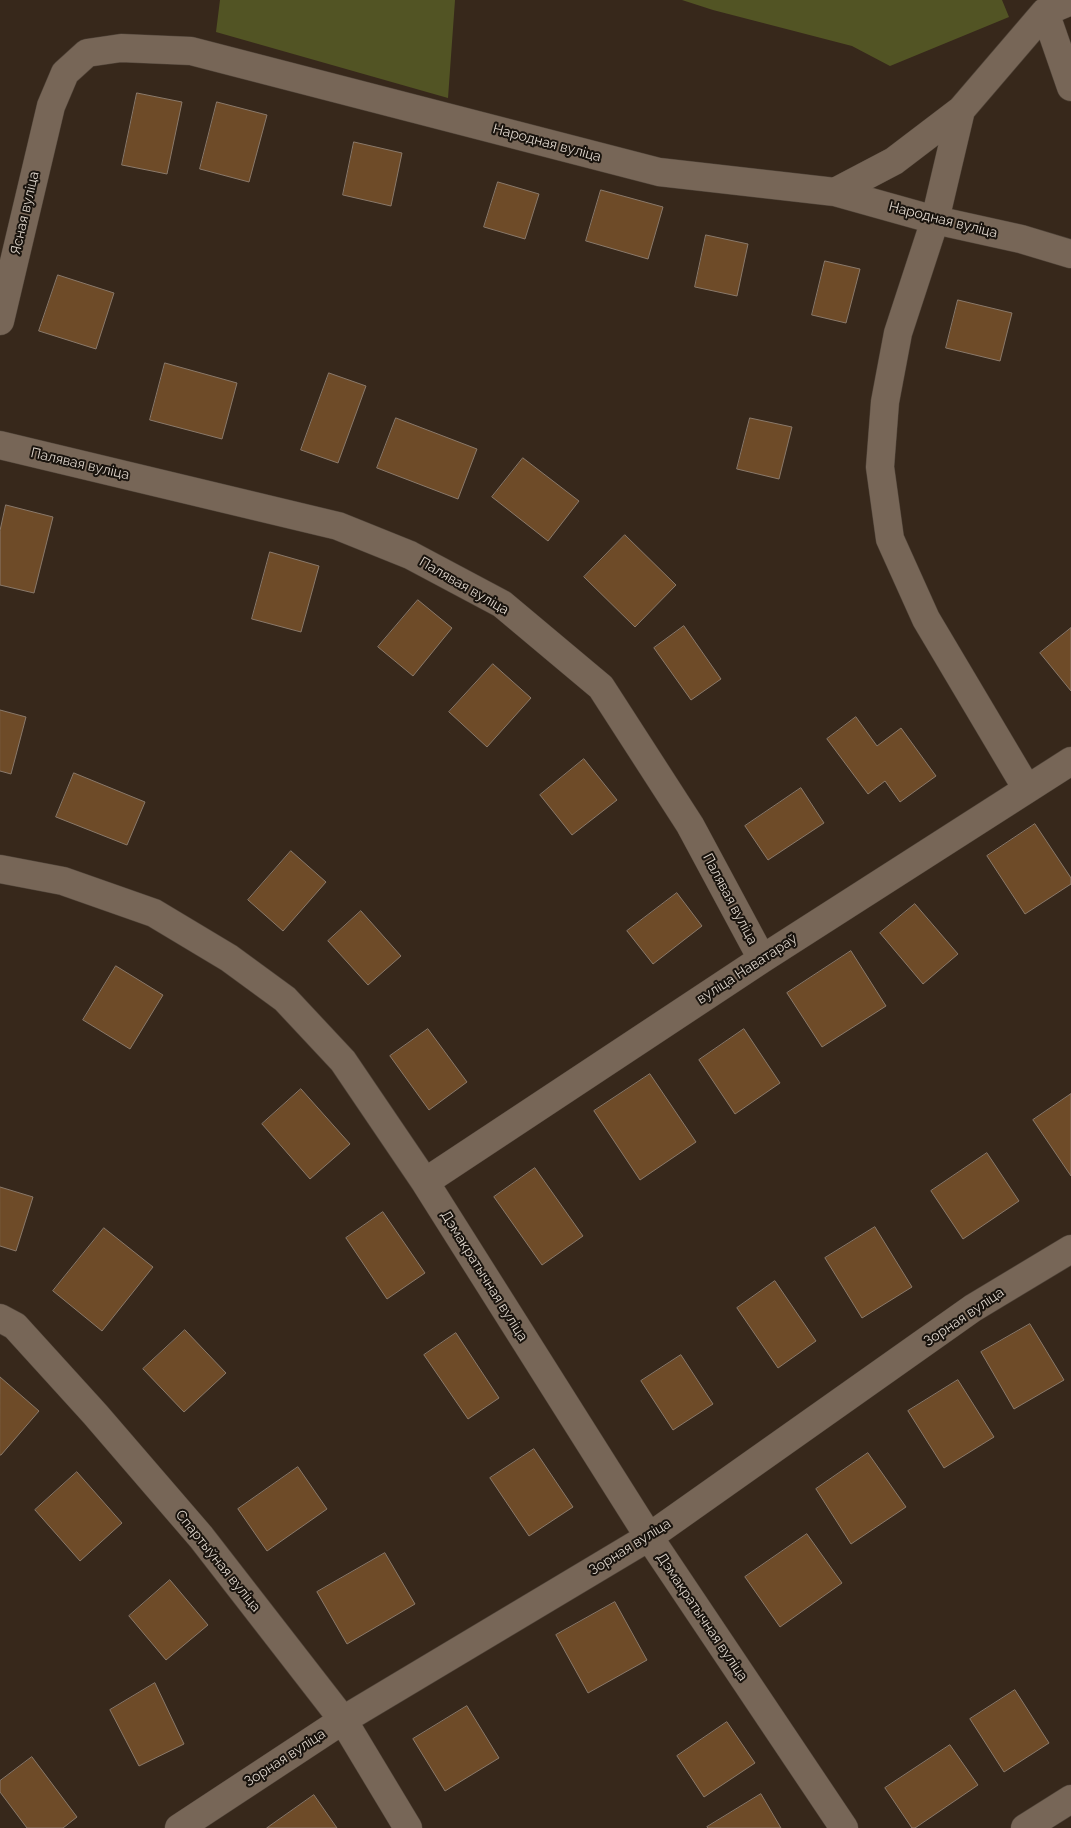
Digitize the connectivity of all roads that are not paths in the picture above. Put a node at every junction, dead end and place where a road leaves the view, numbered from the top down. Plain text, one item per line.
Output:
1 (1071, 1) edge
2 (1045, 12) junction
3 (1071, 87) edge
4 (51, 106) joint
5 (961, 110) junction
6 (835, 192) junction
7 (935, 220) junction
8 (1071, 254) edge
9 (0, 321) edge
10 (0, 445) edge
11 (1071, 761) edge
12 (1027, 789) junction
13 (0, 869) edge
14 (762, 958) junction
15 (425, 1182) junction
16 (1071, 1249) edge
17 (0, 1318) edge
18 (649, 1537) junction
19 (343, 1720) junction
20 (1071, 1799) edge
21 (179, 1828) edge
22 (408, 1828) edge
23 (844, 1828) edge
24 (1025, 1828) edge

1 - 2 street
2 - 3 street
2 - 5 street
4 - 6 street, Народная вуліца
4 - 9 street, Ясная вуліца
5 - 6 street
5 - 7 street
6 - 7 street, Народная вуліца
7 - 8 street, Народная вуліца
7 - 12 street
10 - 14 street, Палявая вуліца
11 - 12 street, вуліца Наватараў
12 - 14 street, вуліца Наватараў
13 - 15 street, Дэмакратычная вуліца
14 - 15 street, вуліца Наватараў
15 - 18 street, Дэмакратычная вуліца
16 - 18 street, Зорная вуліца
17 - 19 street, Спартыўная вуліца
18 - 19 street, Зорная вуліца
18 - 23 street, Дэмакратычная вуліца
19 - 21 street, Зорная вуліца
19 - 22 street, Спартыўная вуліца
20 - 24 street

